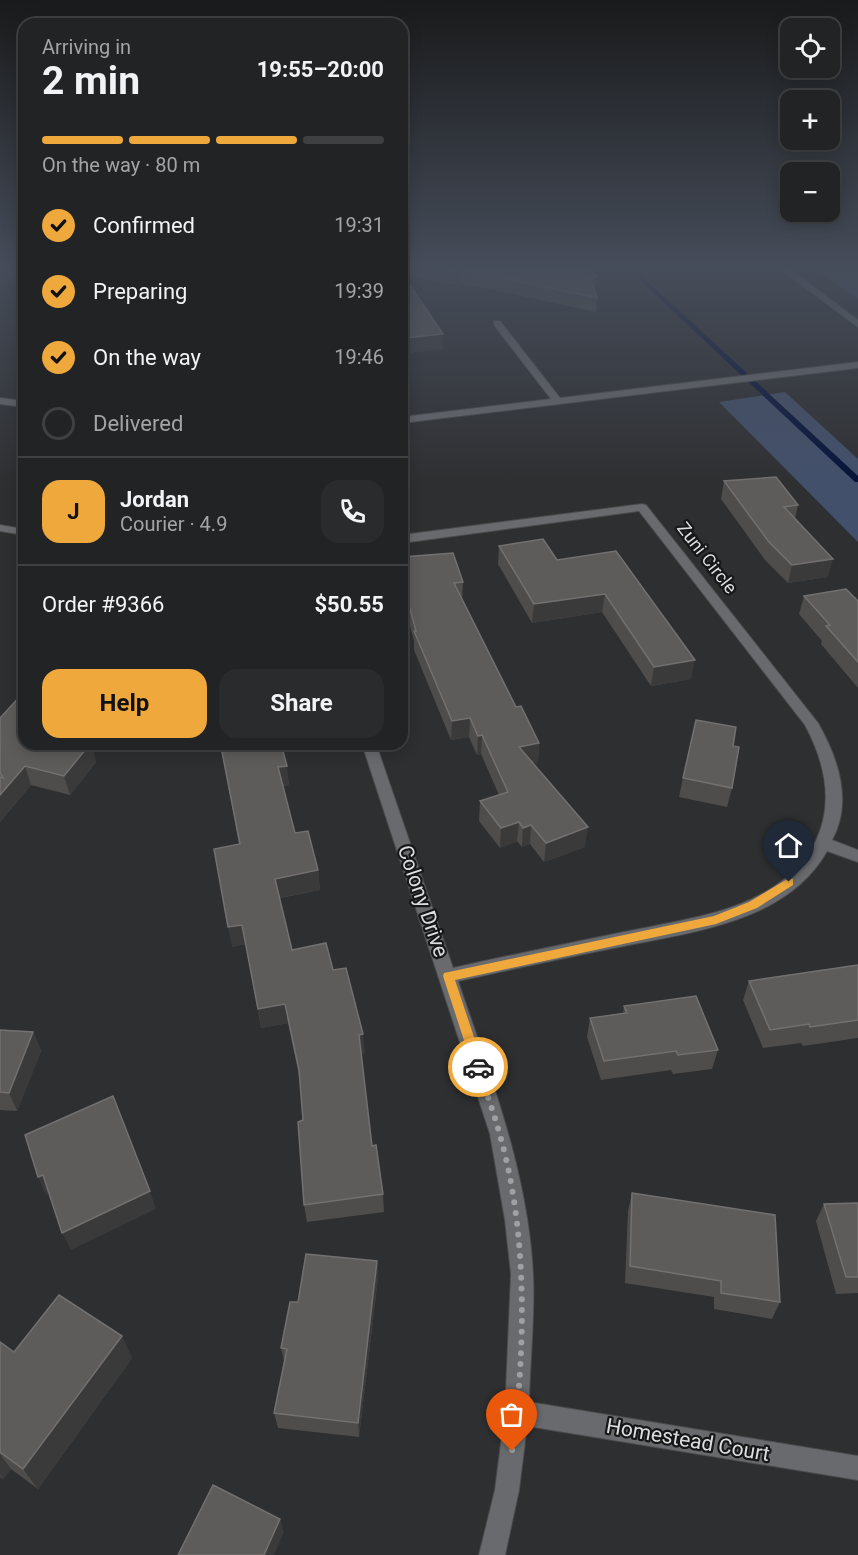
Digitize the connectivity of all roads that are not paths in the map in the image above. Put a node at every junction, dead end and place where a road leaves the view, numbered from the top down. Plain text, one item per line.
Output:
1 (510, 340) edge
2 (858, 365) edge
3 (0, 400) edge
4 (557, 401) junction
5 (18, 403) edge
6 (408, 419) edge
7 (0, 528) edge
8 (18, 531) edge
9 (408, 538) edge
10 (371, 750) edge
11 (825, 844) junction
12 (858, 856) edge
13 (448, 976) junction
14 (518, 1412) junction
15 (858, 1468) edge
16 (492, 1555) edge

1 - 4 street
2 - 4 street
3 - 5 street
4 - 6 street
7 - 8 street
9 - 11 street, Zuni Circle
10 - 13 street, Colony Drive
11 - 12 street
11 - 13 street, Zuni Circle
13 - 14 street, Colony Drive
14 - 15 street, Homestead Court
14 - 16 street, Colony Drive

